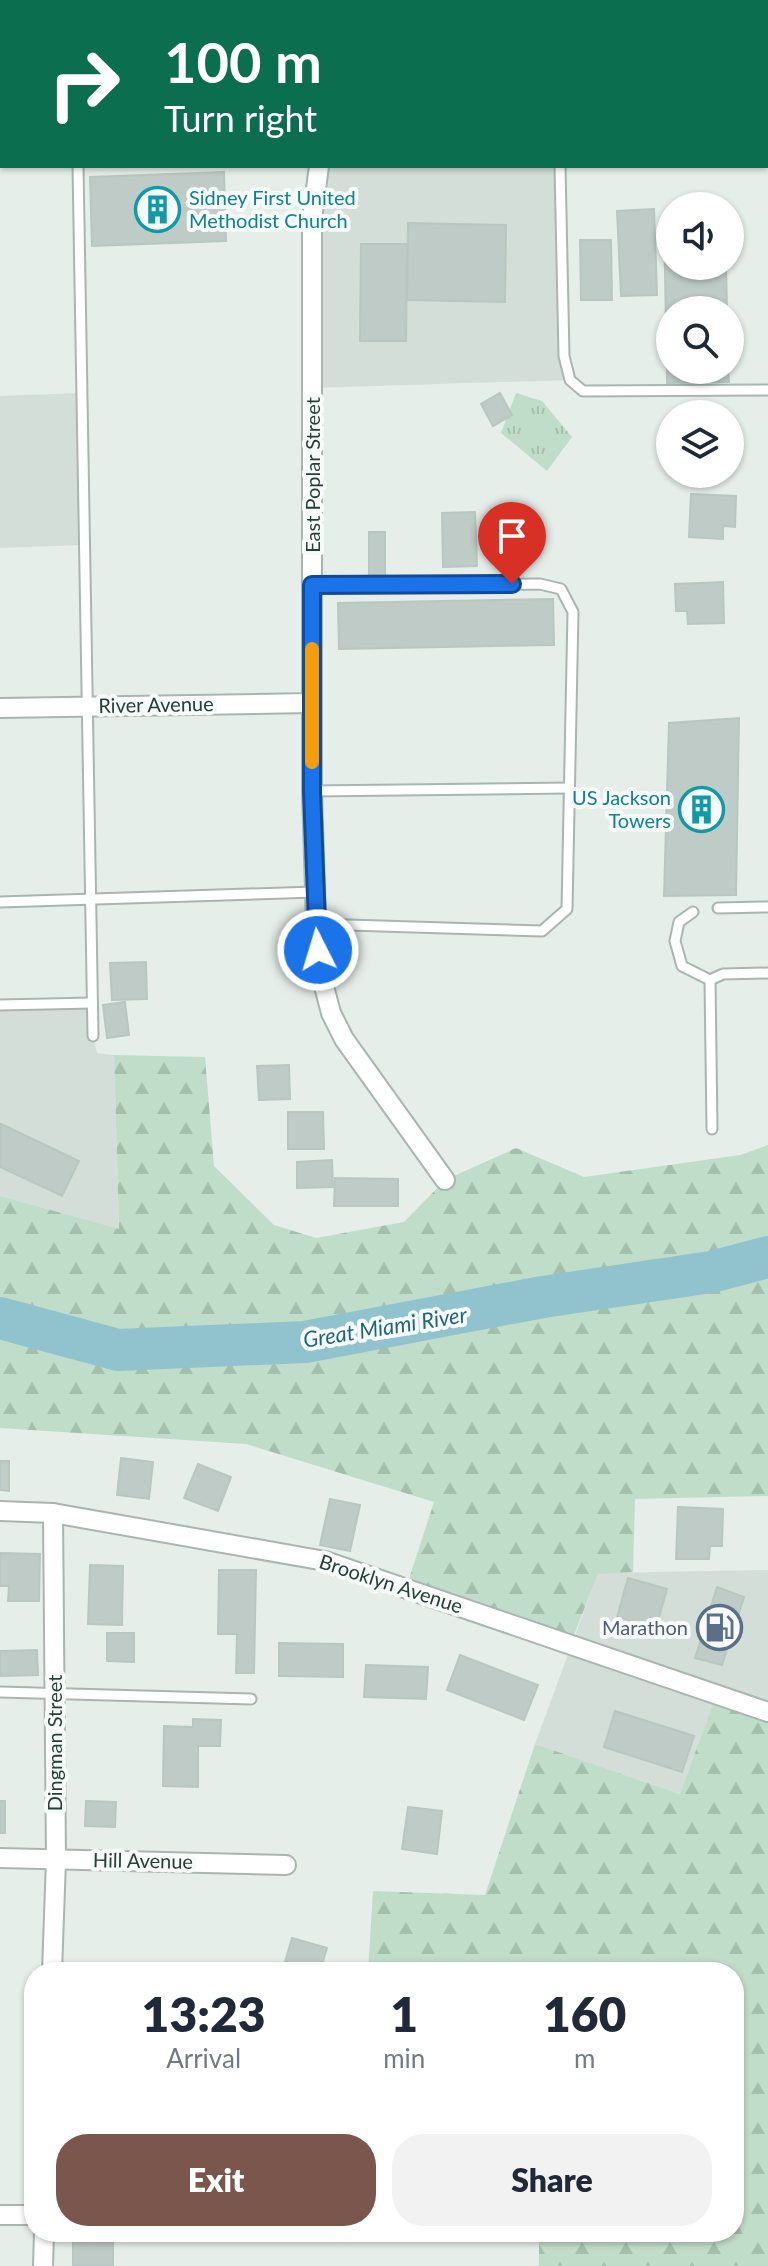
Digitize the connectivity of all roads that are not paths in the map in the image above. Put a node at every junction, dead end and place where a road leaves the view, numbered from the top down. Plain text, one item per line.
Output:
1 (78, 168) edge
2 (319, 168) edge
3 (560, 168) edge
4 (768, 390) edge
5 (312, 585) junction
6 (312, 703) junction
7 (86, 706) junction
8 (0, 708) edge
9 (569, 788) junction
10 (312, 791) junction
11 (315, 892) junction
12 (89, 899) junction
13 (0, 902) edge
14 (768, 907) edge
15 (718, 908) dead end
16 (693, 912) dead end
17 (316, 924) junction
18 (768, 973) edge
19 (710, 980) junction
20 (92, 1003) junction
21 (0, 1005) edge
22 (93, 1036) dead end
23 (712, 1129) dead end
24 (445, 1180) dead end
25 (0, 1511) edge
26 (53, 1513) junction
27 (0, 1692) edge
28 (55, 1693) junction
29 (251, 1699) dead end
30 (768, 1712) edge
31 (0, 1858) edge
32 (56, 1860) junction
33 (286, 1865) dead end
34 (52, 1962) edge
35 (0, 2215) edge
36 (24, 2215) edge
37 (44, 2242) edge
38 (43, 2266) edge

1 - 7 lane
2 - 5 street, East Poplar Street
3 - 4 lane
5 - 6 street, East Poplar Street
5 - 9 lane
6 - 7 street, River Avenue
6 - 10 street, East Poplar Street
7 - 8 street, River Avenue
7 - 12 lane
9 - 10 lane
9 - 17 lane
10 - 11 street, East Poplar Street
11 - 12 lane
11 - 17 street, East Poplar Street
12 - 13 lane
12 - 20 lane
14 - 15 lane
16 - 19 lane
17 - 24 street, East Poplar Street
18 - 19 lane
19 - 23 lane
20 - 21 lane
20 - 22 lane
25 - 26 street, Brooklyn Avenue
26 - 28 street, Dingman Street
26 - 30 street, Brooklyn Avenue
27 - 28 lane
28 - 29 lane
28 - 32 street, Dingman Street
31 - 32 street, Hill Avenue
32 - 33 street, Hill Avenue
32 - 34 street, Dingman Street
35 - 36 street
37 - 38 street

